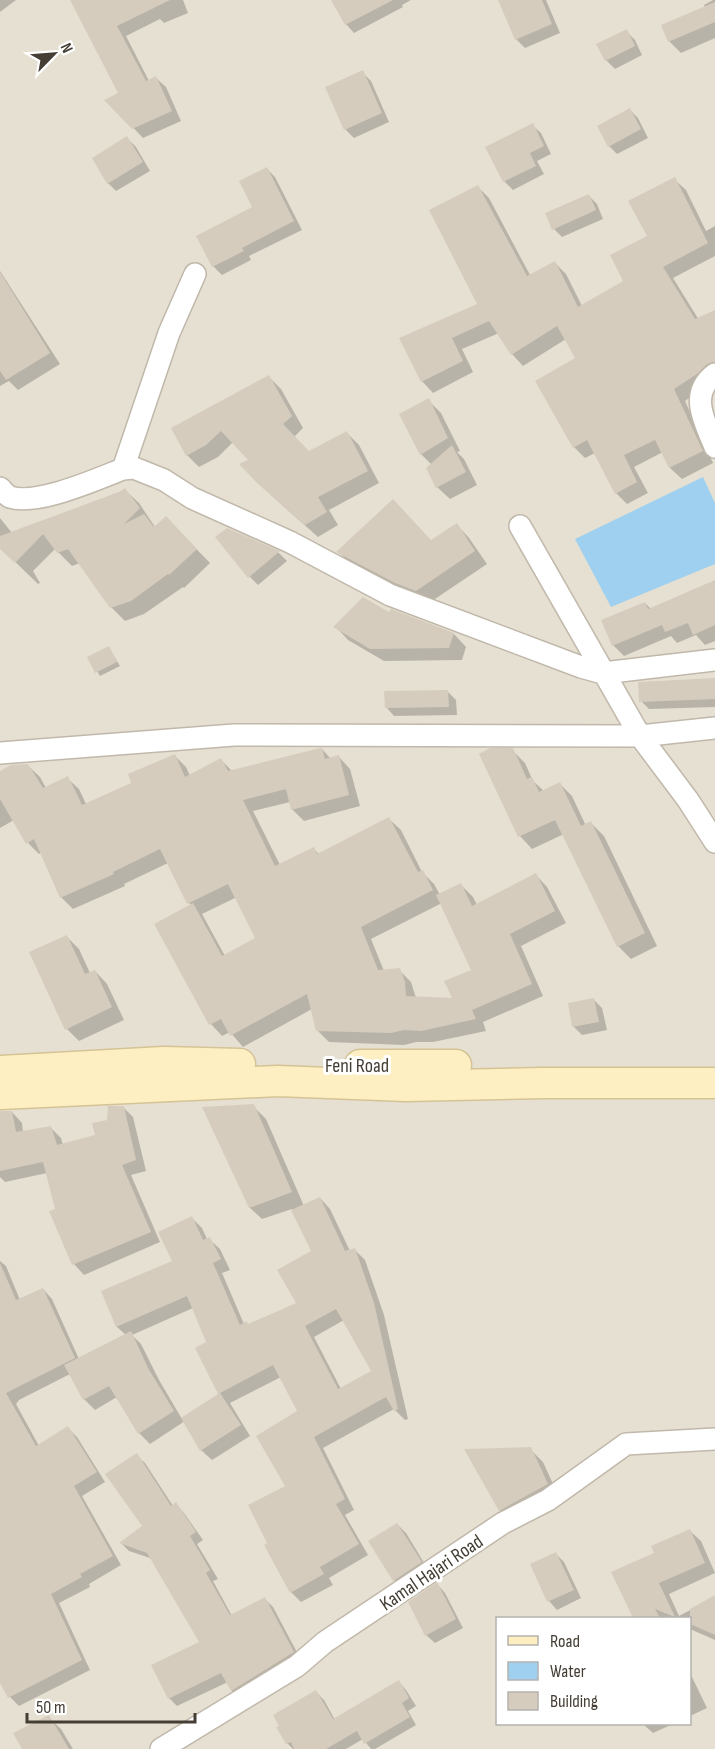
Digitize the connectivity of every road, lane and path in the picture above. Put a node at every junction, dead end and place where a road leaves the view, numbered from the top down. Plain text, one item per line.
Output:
1 (195, 274) dead end
2 (715, 374) edge
3 (715, 447) edge
4 (123, 469) junction
5 (0, 488) edge
6 (520, 526) dead end
7 (715, 660) edge
8 (603, 672) junction
9 (715, 728) edge
10 (640, 736) junction
11 (0, 753) edge
12 (715, 842) edge
13 (715, 1065) edge
14 (0, 1071) edge
15 (715, 1083) edge
16 (0, 1094) edge
17 (715, 1439) edge
18 (161, 1749) edge

1 - 4 street
2 - 3 street
4 - 5 street
4 - 8 street
6 - 8 street
7 - 8 street
8 - 10 street
9 - 10 street
10 - 11 street
10 - 12 street
13 - 14 main road, Feni Road
15 - 16 main road
17 - 18 street, Kamal Hajari Road

